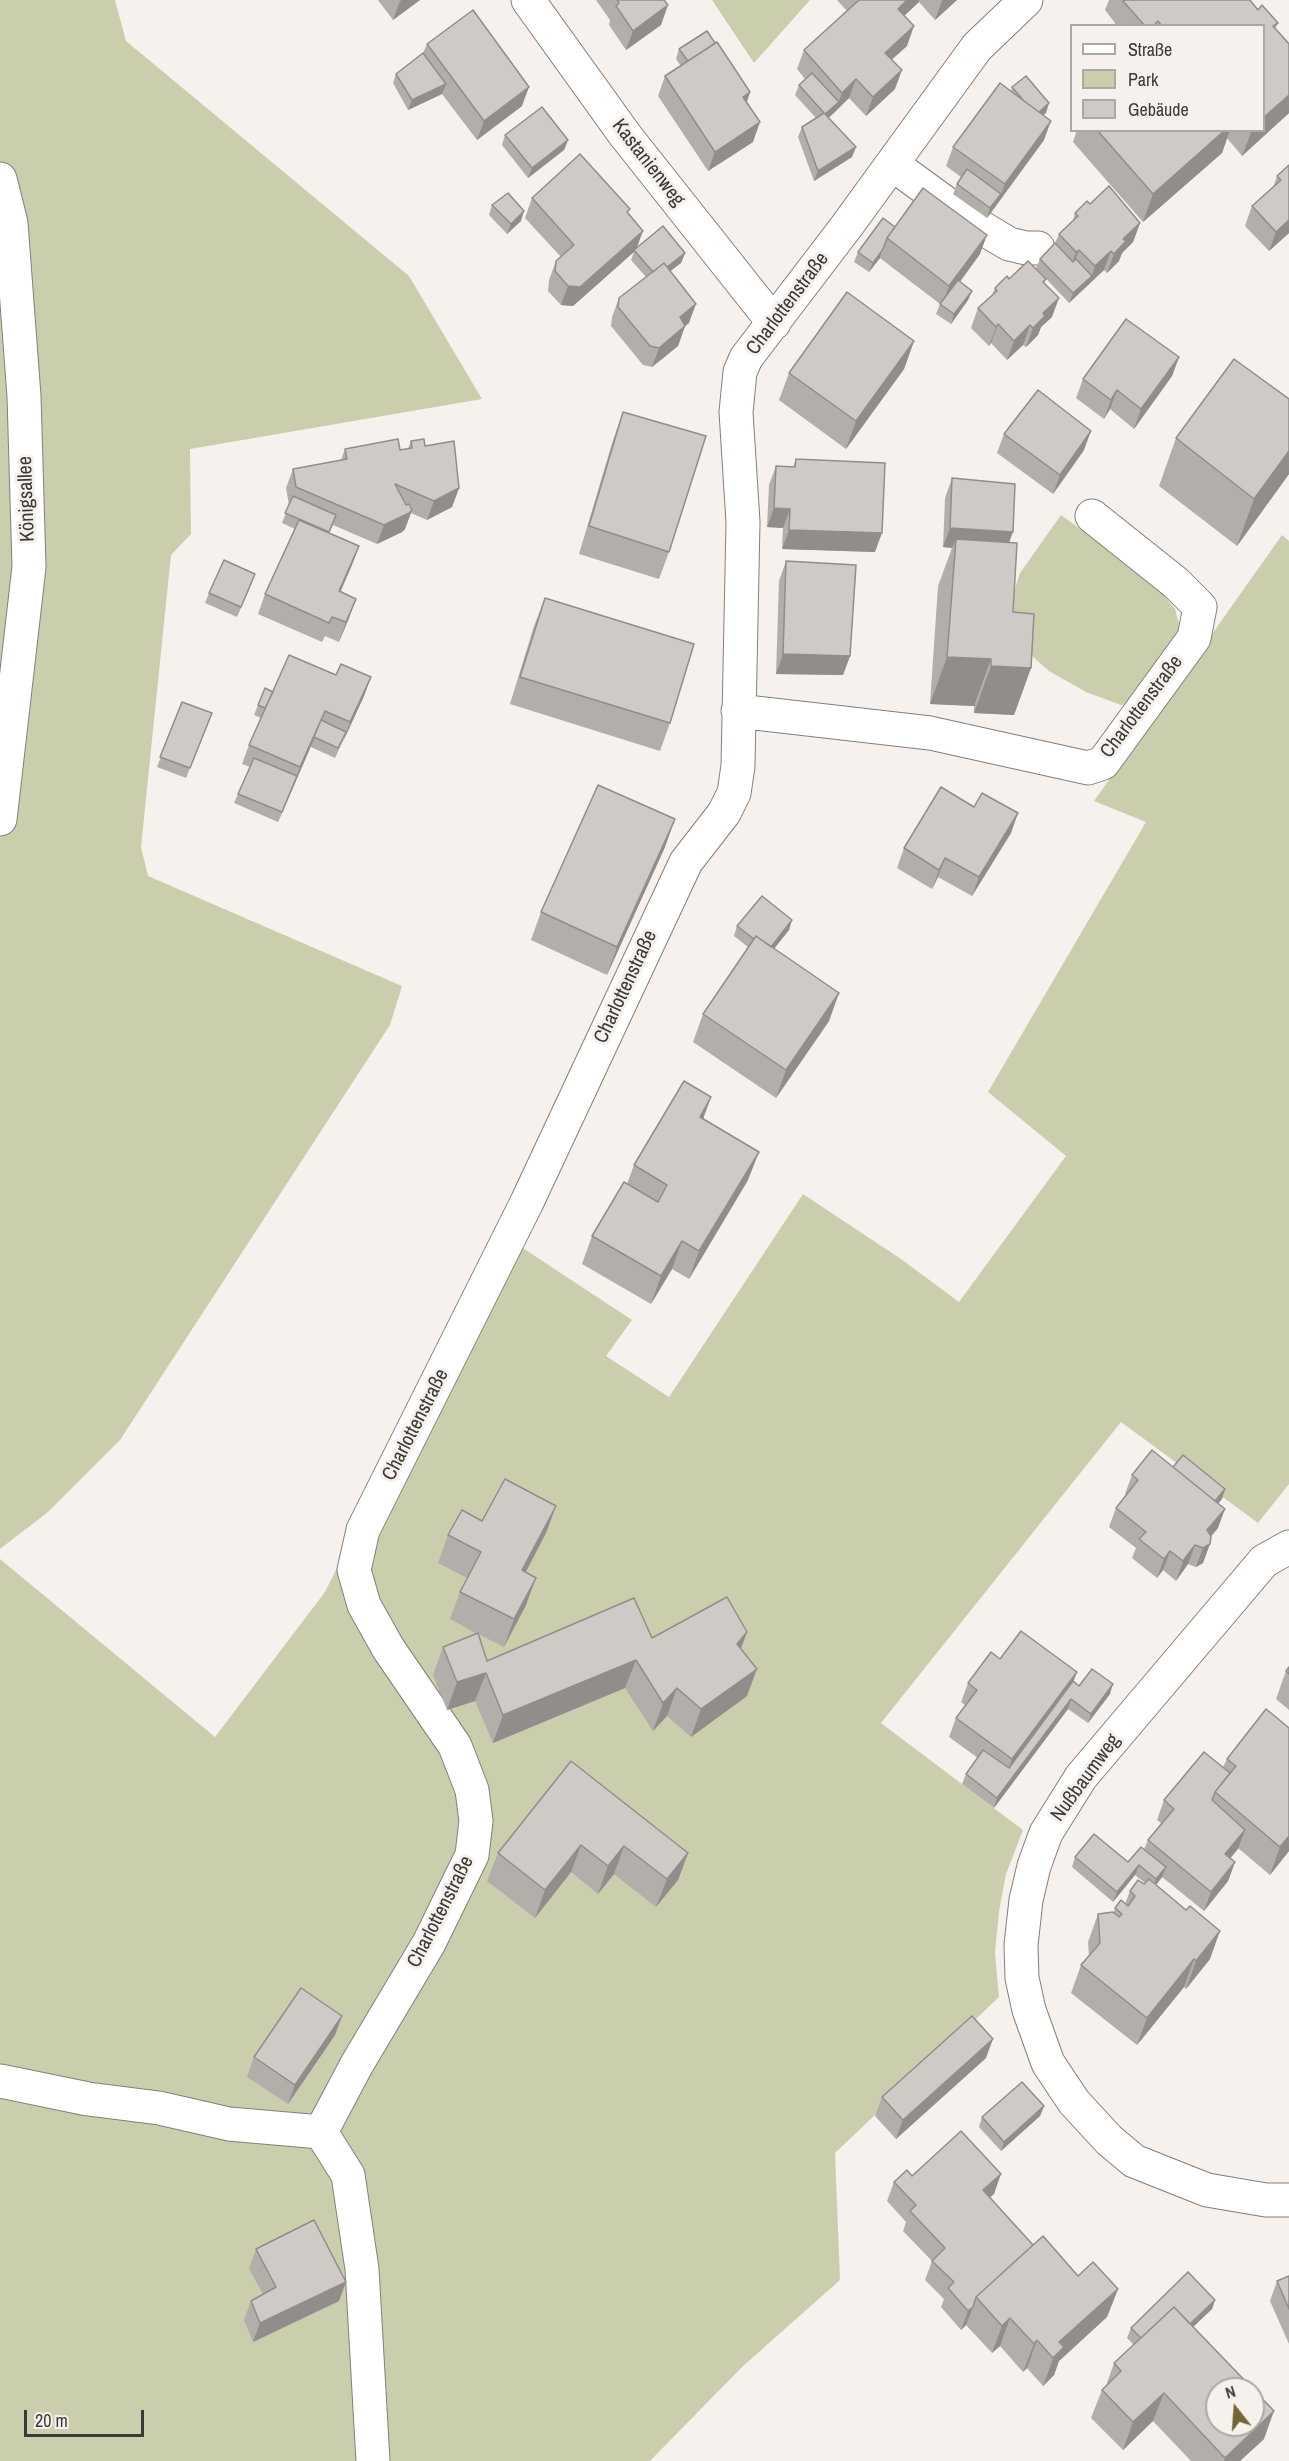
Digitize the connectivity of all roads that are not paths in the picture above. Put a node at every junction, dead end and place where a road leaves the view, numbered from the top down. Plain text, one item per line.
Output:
1 (528, 0) edge
2 (1026, 0) edge
3 (892, 164) junction
4 (0, 179) edge
5 (1038, 248) dead end
6 (774, 323) junction
7 (1092, 516) dead end
8 (738, 711) junction
9 (0, 819) edge
10 (1289, 1547) edge
11 (0, 2081) edge
12 (321, 2132) junction
13 (1289, 2200) edge
14 (373, 2461) edge

1 - 6 street, Kastanienweg
2 - 3 street, Charlottenstraße
3 - 5 street
3 - 6 street, Charlottenstraße
4 - 9 street, Königsallee
6 - 8 street, Charlottenstraße
7 - 8 street, Charlottenstraße
8 - 12 street, Charlottenstraße
10 - 13 street, Nußbaumweg
11 - 12 street
12 - 14 street

